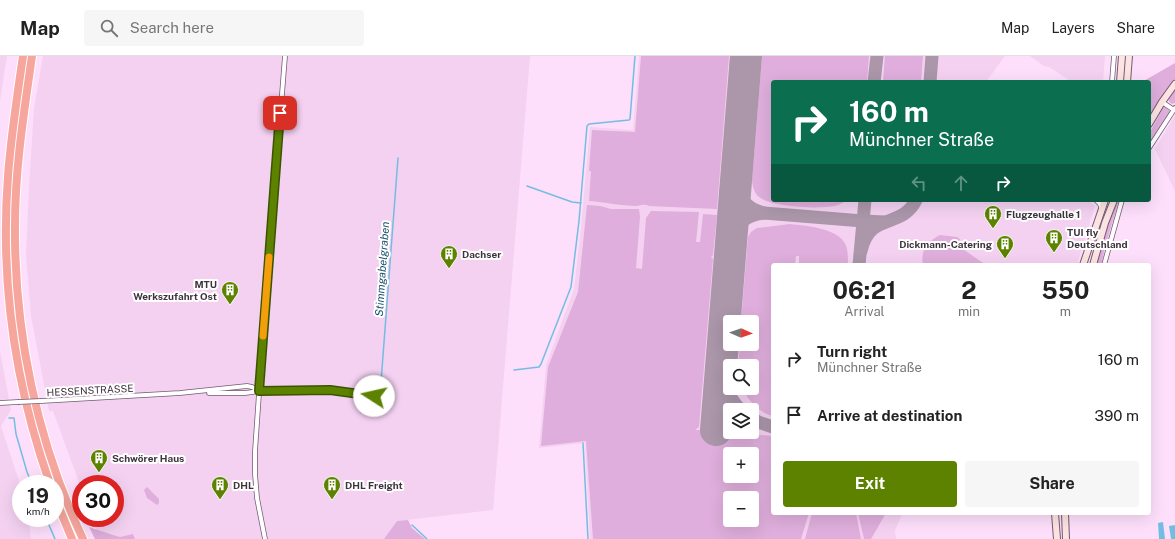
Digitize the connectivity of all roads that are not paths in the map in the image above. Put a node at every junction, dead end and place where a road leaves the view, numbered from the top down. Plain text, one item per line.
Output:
1 (23, 56) edge
2 (32, 56) edge
3 (285, 56) edge
4 (1114, 56) edge
5 (1122, 56) edge
6 (1129, 56) edge
7 (1112, 80) edge
8 (1120, 80) edge
9 (1127, 80) edge
10 (1175, 84) edge
11 (1162, 102) junction
12 (1174, 109) edge
13 (1151, 121) edge
14 (1151, 145) edge
15 (1098, 202) edge
16 (1104, 202) edge
17 (1113, 202) edge
18 (1121, 202) edge
19 (1102, 210) junction
20 (1085, 263) edge
21 (1094, 263) edge
22 (1105, 263) edge
23 (259, 391) junction
24 (374, 396) dead end
25 (0, 403) edge
26 (47, 475) edge
27 (1055, 515) edge
28 (1065, 515) edge
29 (64, 520) edge
30 (72, 539) edge
31 (83, 539) edge
32 (265, 539) edge
33 (1056, 539) edge
34 (1066, 539) edge

1 - 26 highway
2 - 31 highway
3 - 23 street
4 - 7 street
5 - 8 main road
6 - 9 main road
10 - 11 main road
11 - 12 street
11 - 13 main road
12 - 14 street
15 - 19 street
16 - 19 main road
17 - 21 main road
18 - 22 street
19 - 20 main road
23 - 24 street, HESSENSTRASSE
23 - 25 street, HESSENSTRASSE, bridge
23 - 32 street
27 - 33 main road
28 - 34 main road
29 - 30 highway

